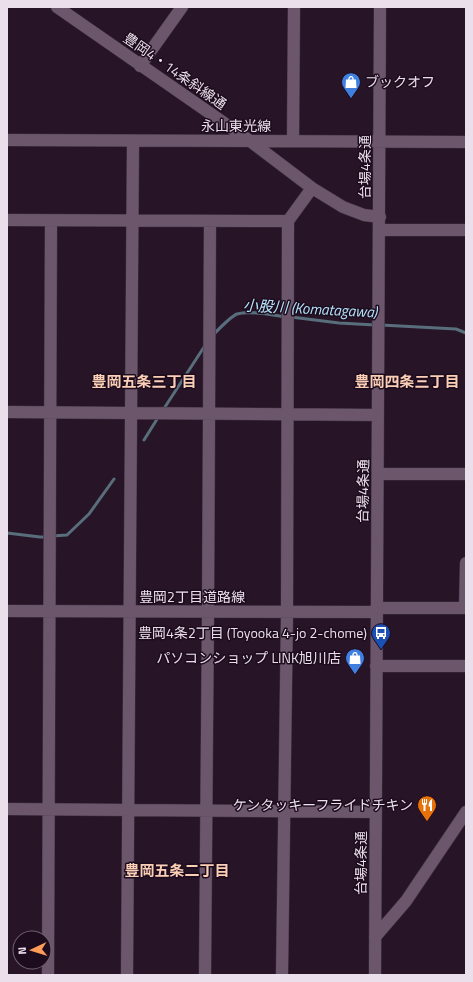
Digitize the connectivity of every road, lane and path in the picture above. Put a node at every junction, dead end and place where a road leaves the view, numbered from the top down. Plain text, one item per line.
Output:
1 (57, 7) edge
2 (182, 7) edge
3 (294, 7) edge
4 (380, 7) edge
5 (140, 66) junction
6 (7, 140) edge
7 (293, 141) junction
8 (133, 142) junction
9 (250, 142) junction
10 (380, 142) junction
11 (466, 142) edge
12 (312, 188) junction
13 (380, 217) junction
14 (7, 220) edge
15 (51, 220) junction
16 (288, 221) junction
17 (132, 222) junction
18 (210, 222) junction
19 (379, 230) junction
20 (466, 230) edge
21 (7, 412) edge
22 (50, 413) junction
23 (131, 413) junction
24 (209, 413) junction
25 (287, 414) junction
26 (378, 415) junction
27 (378, 474) junction
28 (466, 474) edge
29 (466, 563) edge
30 (466, 608) edge
31 (376, 610) junction
32 (7, 611) edge
33 (50, 612) junction
34 (129, 612) junction
35 (208, 612) junction
36 (287, 613) junction
37 (376, 666) junction
38 (466, 666) edge
39 (7, 809) edge
40 (48, 809) junction
41 (128, 810) junction
42 (285, 811) junction
43 (206, 812) junction
44 (376, 812) junction
45 (466, 812) edge
46 (375, 937) junction
47 (48, 975) edge
48 (127, 975) edge
49 (205, 975) edge
50 (282, 975) edge
51 (375, 975) edge

1 - 5 street, 豊岡4・14条斜線通
2 - 5 street
3 - 7 street
4 - 10 street, 台場4条通
5 - 9 street, 豊岡4・14条斜線通
6 - 8 street, 永山東光線
7 - 9 street, 永山東光線
7 - 10 street, 永山東光線
8 - 9 street, 永山東光線
8 - 17 street
9 - 12 street, 豊岡4・14条斜線通
10 - 11 street, 永山東光線
10 - 13 street, 台場4条通
12 - 13 street, 豊岡4・14条斜線通
12 - 16 street
13 - 19 street, 台場4条通
14 - 15 street
15 - 17 street
15 - 22 street
16 - 18 street
16 - 25 street
17 - 18 street
17 - 23 street
18 - 24 street
19 - 20 street
19 - 26 street, 台場4条通
21 - 22 street
22 - 23 street
22 - 33 street
23 - 24 street
23 - 34 street
24 - 25 street
24 - 35 street
25 - 26 street
25 - 36 street
26 - 27 street, 台場4条通
27 - 28 street
27 - 31 street, 台場4条通
29 - 30 street
30 - 31 street, 豊岡2丁目道路線
31 - 36 street, 豊岡2丁目道路線
31 - 37 street, 台場4条通
32 - 33 street, 豊岡2丁目道路線
33 - 34 street, 豊岡2丁目道路線
33 - 40 street
34 - 35 street, 豊岡2丁目道路線
34 - 41 street
35 - 36 street, 豊岡2丁目道路線
35 - 43 street
36 - 42 street
37 - 38 street
37 - 44 street, 台場4条通
39 - 40 street
40 - 41 street
40 - 47 street
41 - 43 street
41 - 48 street
42 - 43 street
42 - 44 street
42 - 50 street
43 - 49 street
44 - 46 street, 台場4条通
45 - 46 street
46 - 51 street, 台場4条通

